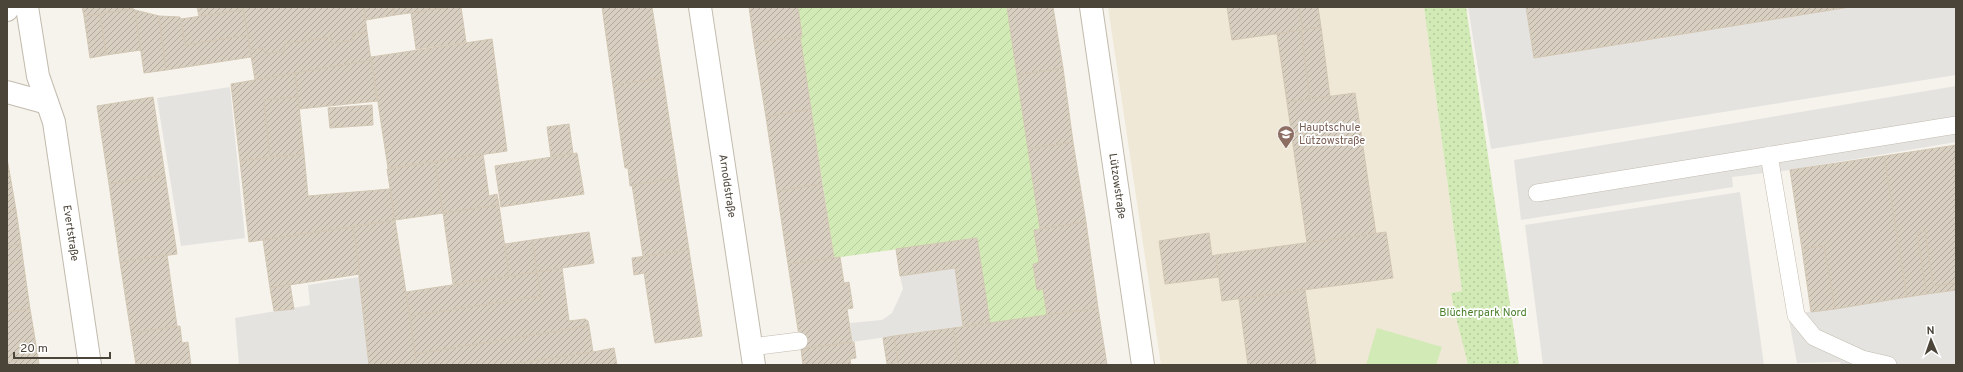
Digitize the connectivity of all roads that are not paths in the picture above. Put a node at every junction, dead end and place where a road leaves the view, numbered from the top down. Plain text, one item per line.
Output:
1 (9, 7) edge
2 (27, 7) edge
3 (700, 7) edge
4 (1091, 7) edge
5 (7, 10) edge
6 (7, 92) edge
7 (47, 103) junction
8 (1956, 125) edge
9 (1769, 155) junction
10 (1536, 193) dead end
11 (799, 341) dead end
12 (753, 356) edge
13 (90, 365) edge
14 (1143, 365) edge
15 (1888, 365) edge

1 - 5 street
2 - 7 street, Evertstraße
3 - 12 street, Arnoldstraße
4 - 14 street, Lützowstraße
6 - 7 street
7 - 13 street, Evertstraße
8 - 9 lane
9 - 10 lane
9 - 15 lane
11 - 12 lane

